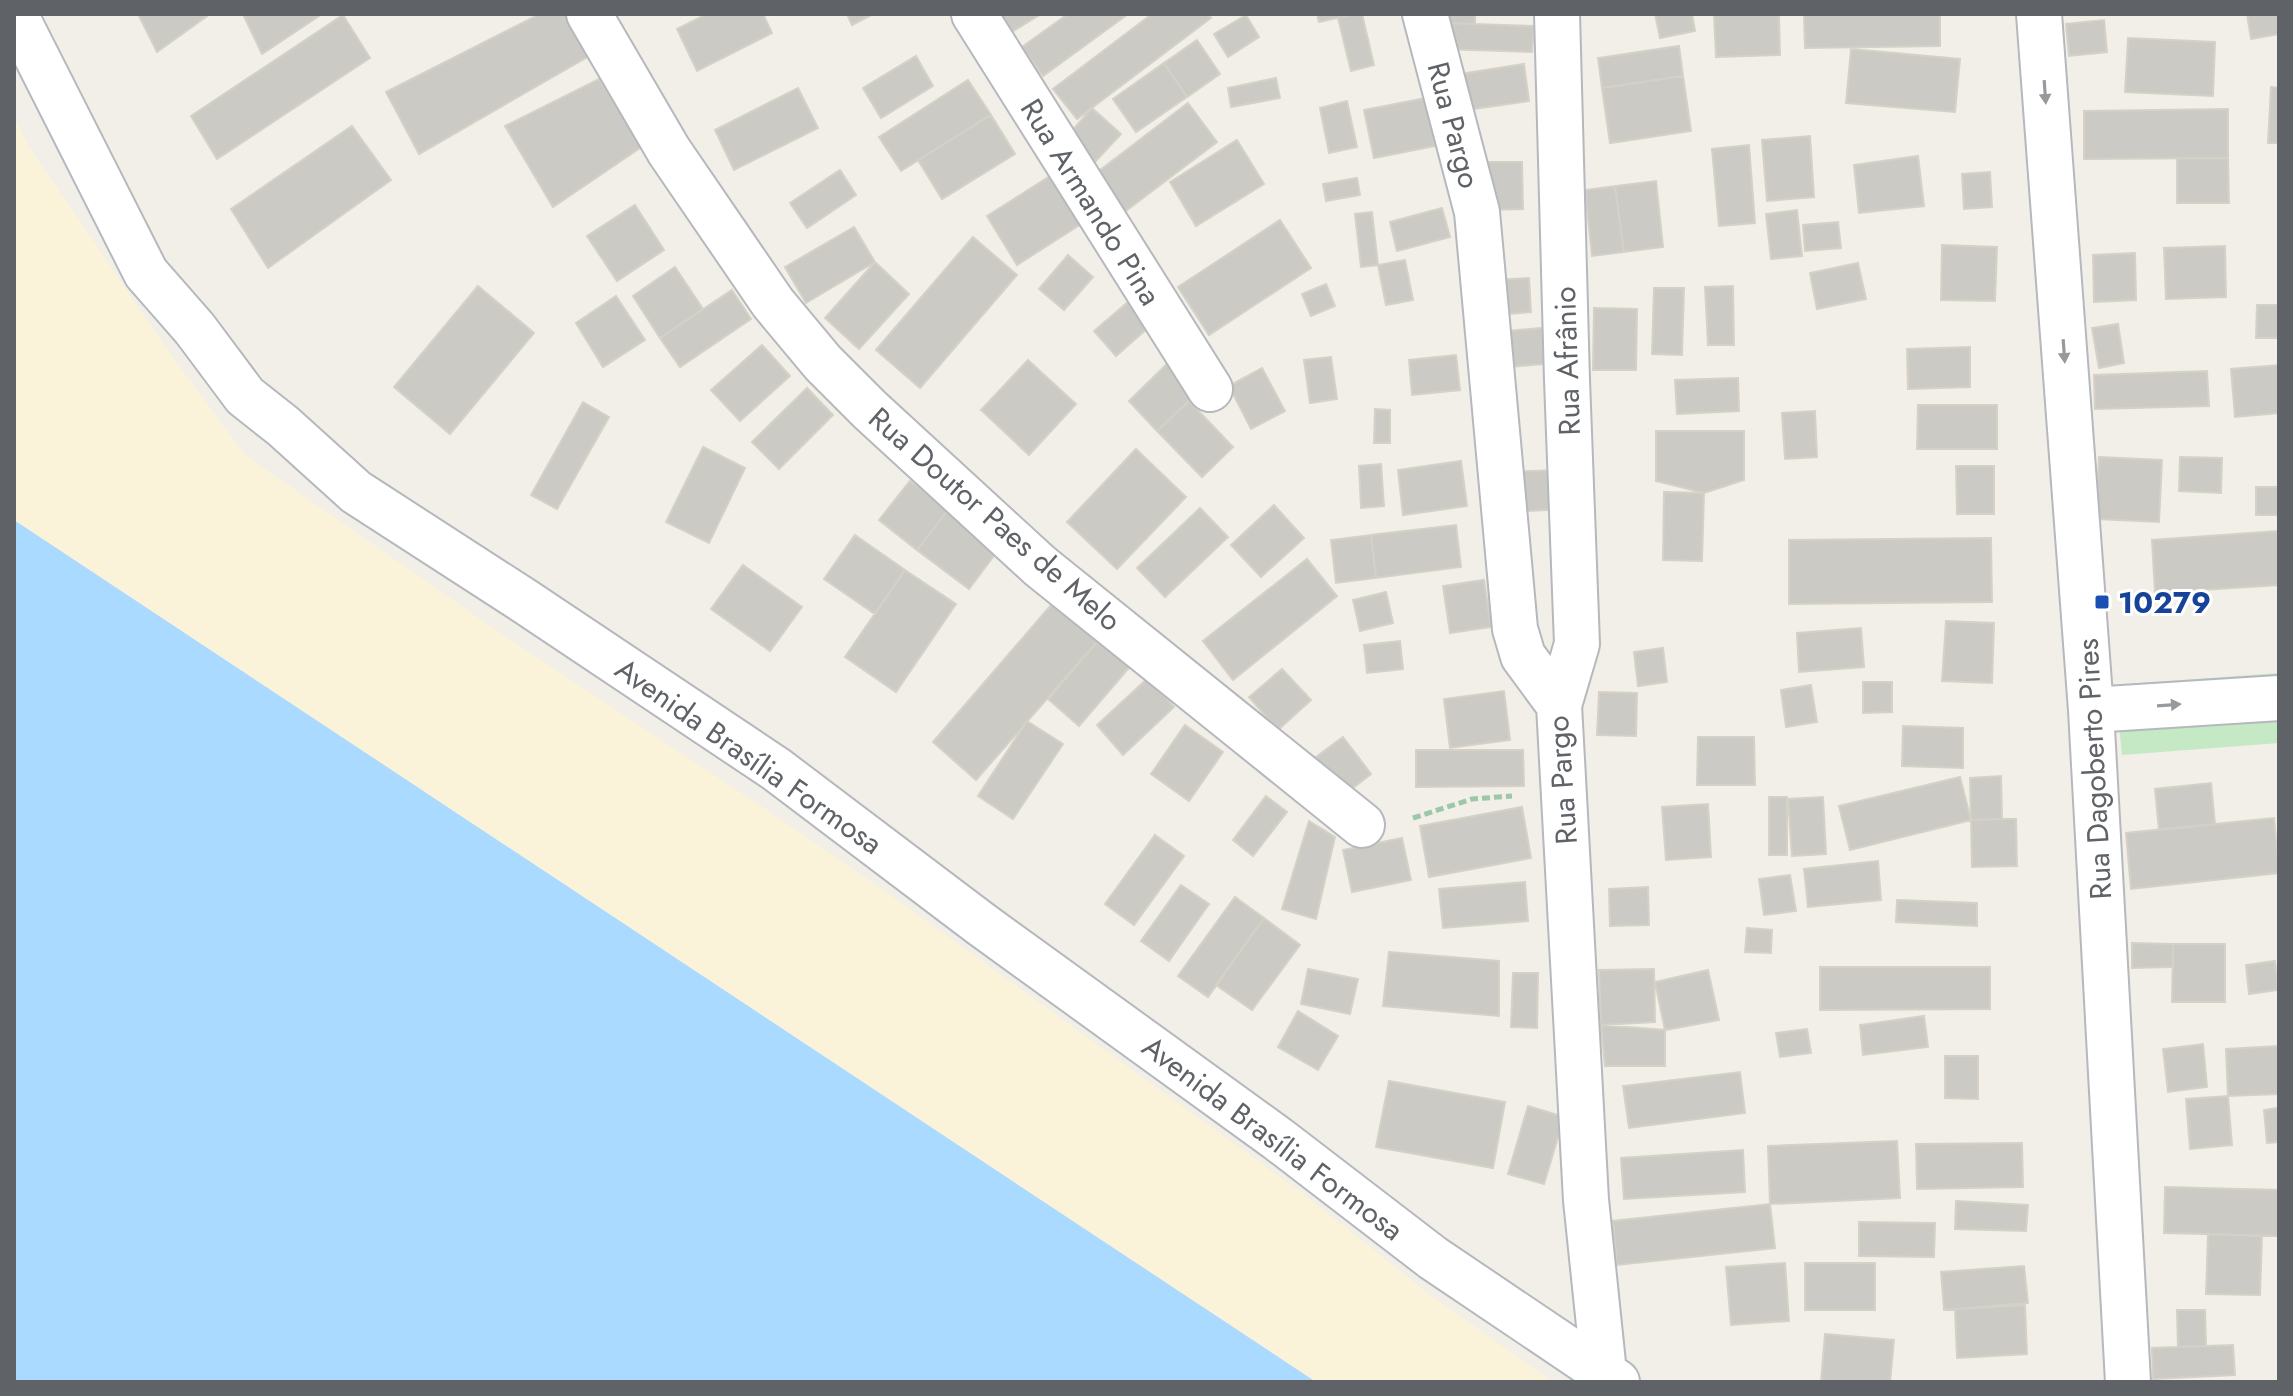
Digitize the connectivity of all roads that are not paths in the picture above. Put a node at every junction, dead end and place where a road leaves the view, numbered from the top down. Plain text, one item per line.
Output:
1 (15, 14) edge
2 (589, 14) edge
3 (974, 14) edge
4 (1425, 14) edge
5 (1557, 14) edge
6 (2039, 14) edge
7 (1210, 389) dead end
8 (2279, 698) edge
9 (1559, 705) junction
10 (2091, 710) junction
11 (1362, 825) road end
12 (1610, 1378) edge
13 (2128, 1382) edge

1 - 12 street, Avenida Brasília Formosa
2 - 11 street, Rua Doutor Paes de Melo
3 - 7 street, Rua Armando Pina
4 - 9 street, Rua Pargo
5 - 9 street, Rua Afrânio
6 -> 10 street, Rua Dagoberto Pires
10 -> 8 street
9 - 12 street, Rua Pargo
10 - 13 street, Rua Dagoberto Pires

